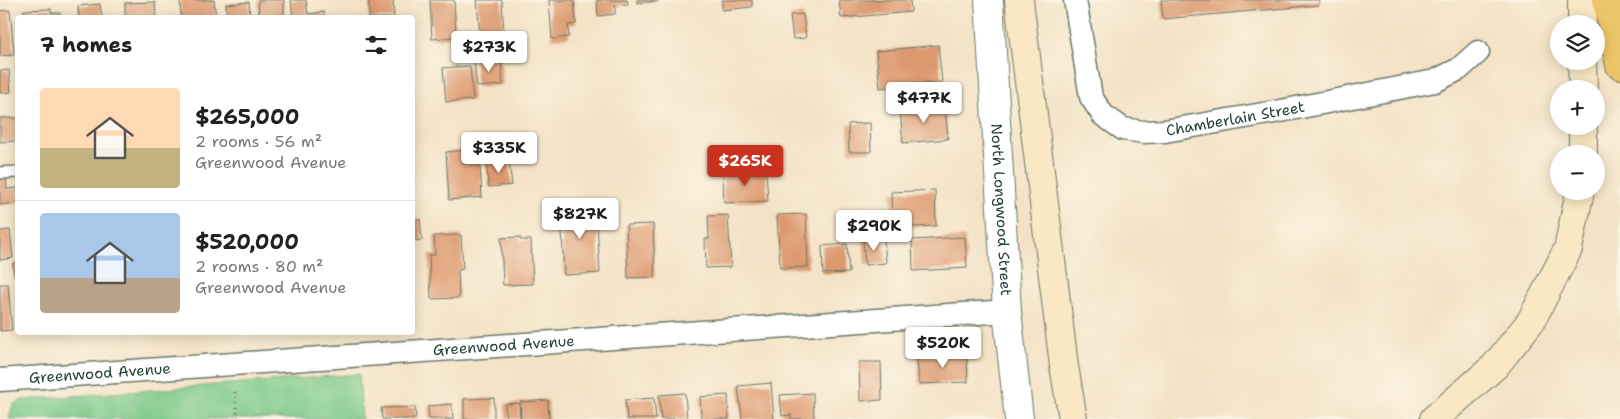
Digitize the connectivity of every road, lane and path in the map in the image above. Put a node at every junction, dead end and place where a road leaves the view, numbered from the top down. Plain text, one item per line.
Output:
1 (989, 0) edge
2 (1019, 0) edge
3 (1075, 0) edge
4 (1582, 0) edge
5 (1607, 0) edge
6 (1582, 15) edge
7 (1478, 52) dead end
8 (1620, 65) edge
9 (15, 172) edge
10 (0, 173) edge
11 (1578, 200) edge
12 (1007, 310) junction
13 (0, 380) edge
14 (235, 392) dead end
15 (238, 419) edge
16 (1019, 419) edge
17 (1072, 419) edge
18 (1434, 419) edge

1 - 12 street, North Longwood Street
2 - 17 main road
3 - 7 street, Chamberlain Street
4 - 6 main road
5 - 8 main road
9 - 10 lane
11 - 18 main road
12 - 13 street, Greenwood Avenue
12 - 16 street, North Longwood Street
14 - 15 path

